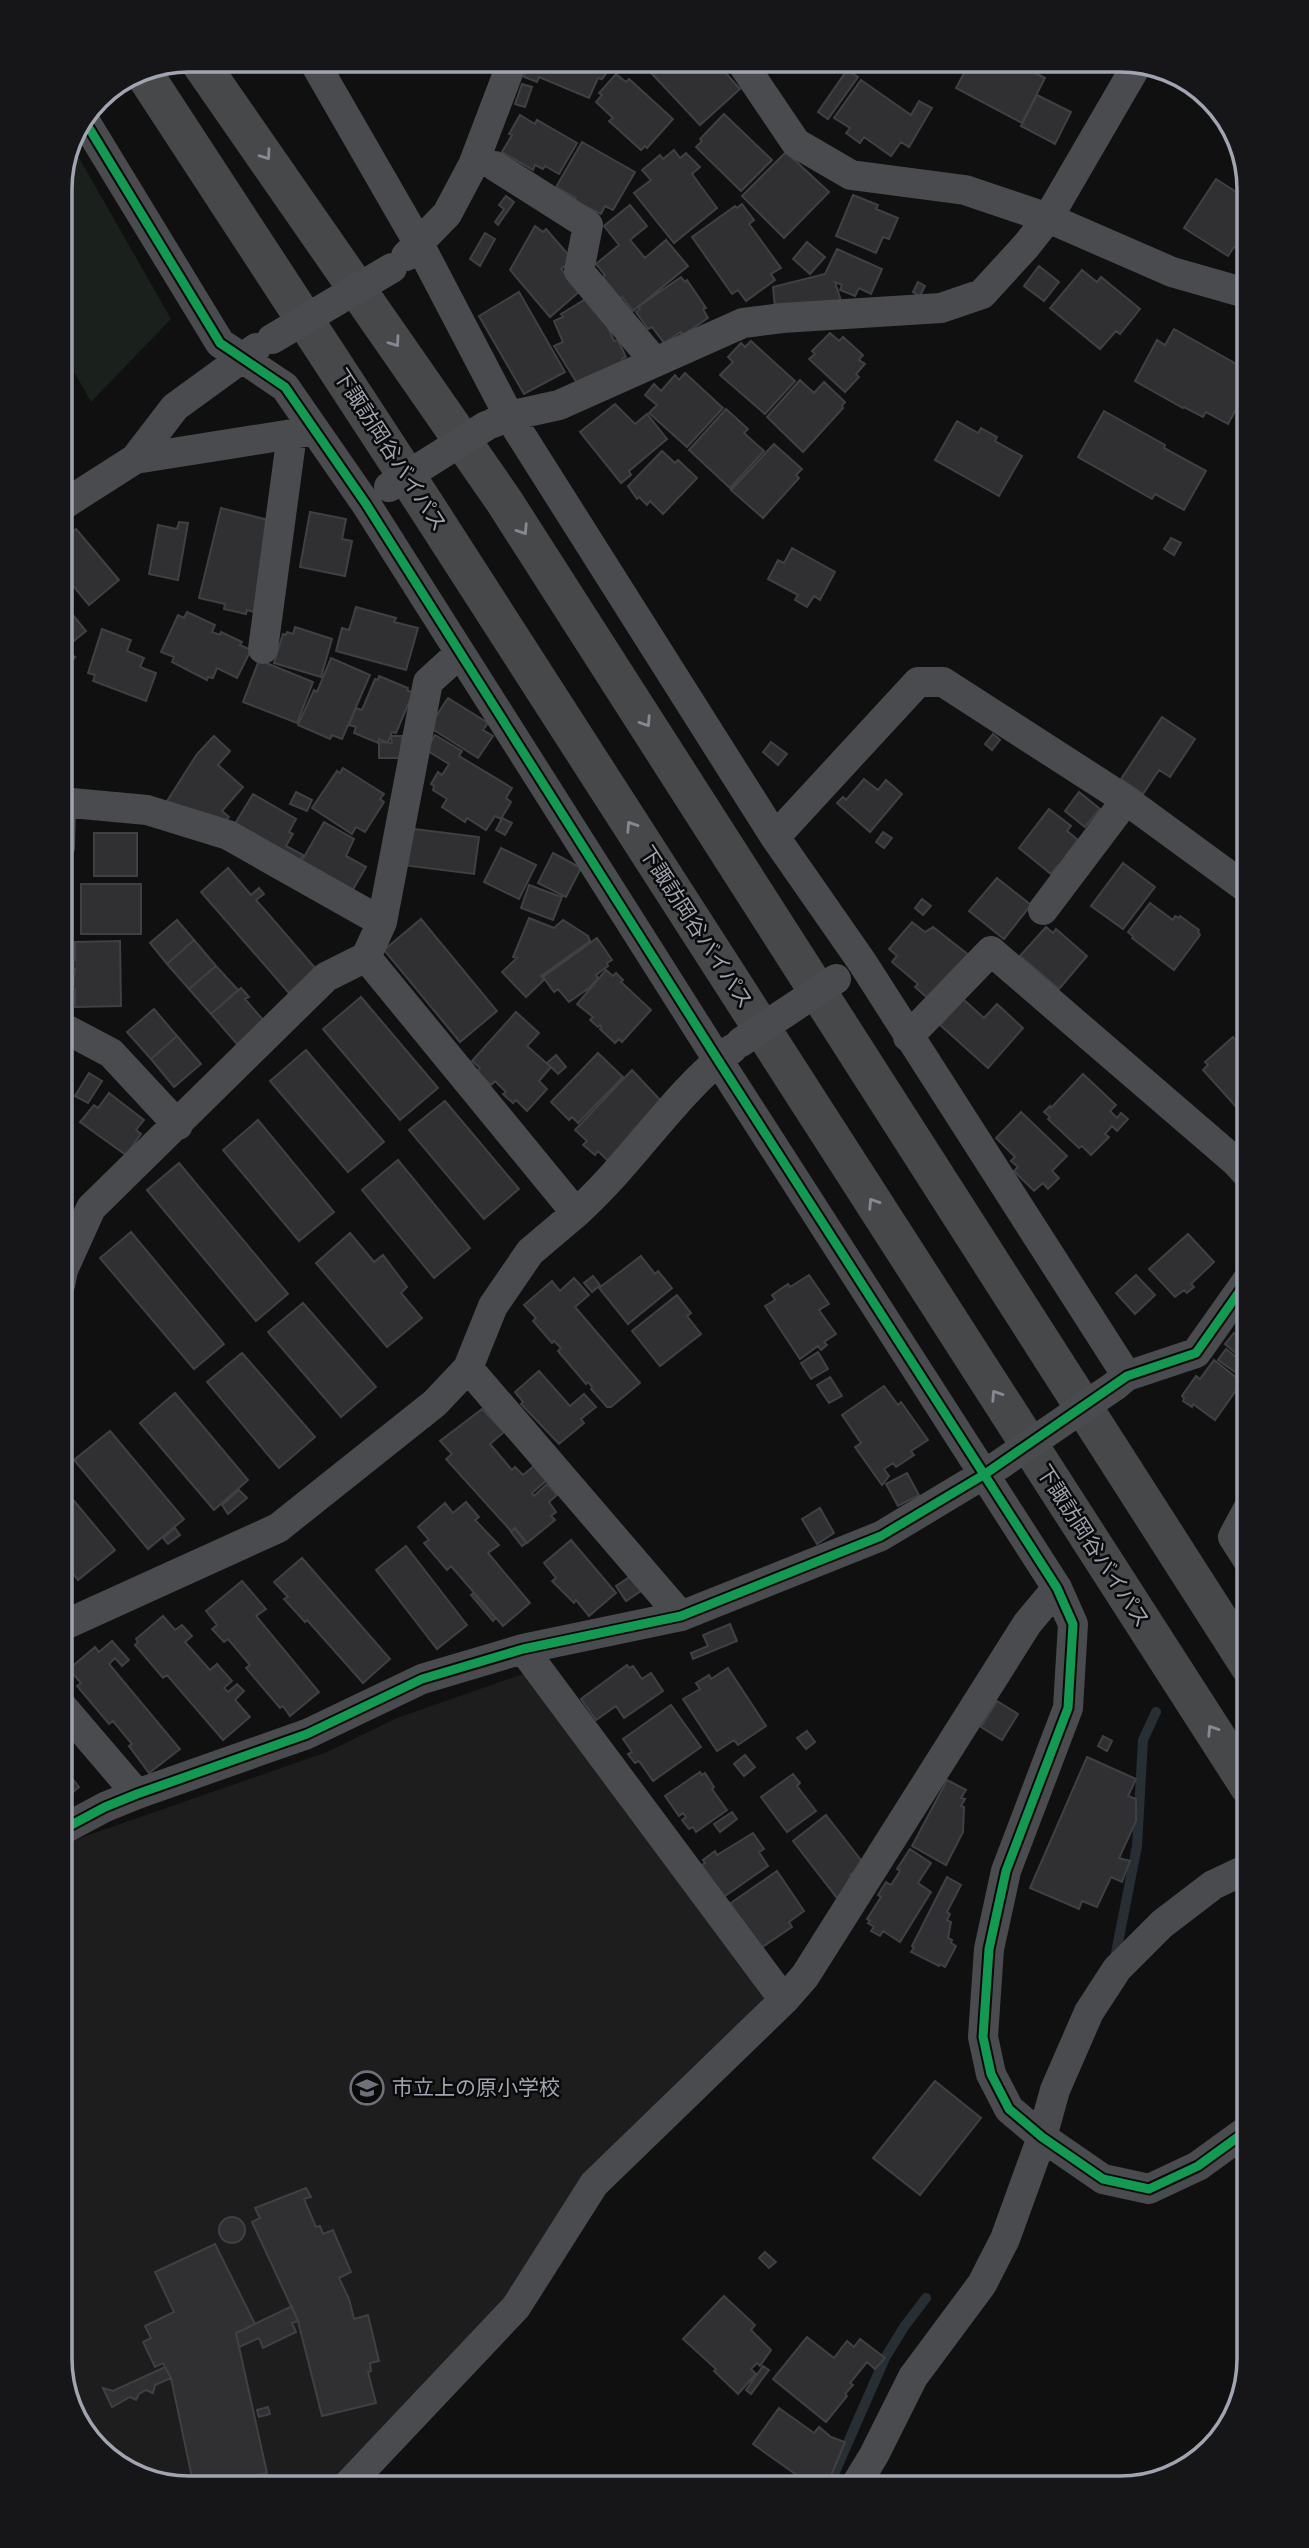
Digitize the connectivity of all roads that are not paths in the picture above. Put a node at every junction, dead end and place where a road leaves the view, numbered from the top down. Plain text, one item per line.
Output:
1 (207, 72) edge
2 (237, 72) edge
3 (320, 72) edge
4 (508, 72) edge
5 (748, 72) edge
6 (1132, 73) edge
7 (148, 79) edge
8 (242, 121) junction
9 (89, 128) edge
10 (495, 166) dead end
11 (1048, 218) junction
12 (419, 244) junction
13 (1237, 290) edge
14 (241, 358) junction
15 (655, 362) junction
16 (498, 421) junction
17 (303, 432) junction
18 (135, 459) junction
19 (377, 496) junction
20 (72, 499) edge
21 (263, 649) dead end
22 (460, 653) junction
23 (1126, 800) junction
24 (72, 803) edge
25 (775, 837) junction
26 (1237, 881) edge
27 (1043, 910) dead end
28 (382, 922) junction
29 (366, 957) junction
30 (862, 962) junction
31 (72, 1032) edge
32 (908, 1037) junction
33 (729, 1051) junction
34 (178, 1125) junction
35 (1237, 1163) edge
36 (576, 1213) junction
37 (72, 1250) edge
38 (1237, 1296) edge
39 (468, 1368) junction
40 (1121, 1380) junction
41 (992, 1470) junction
42 (1057, 1588) junction
43 (681, 1616) junction
44 (72, 1622) edge
45 (1237, 1646) edge
46 (523, 1649) junction
47 (72, 1718) edge
48 (1237, 1767) edge
49 (136, 1794) junction
50 (72, 1825) edge
51 (1237, 1874) edge
52 (784, 2000) junction
53 (1042, 2137) junction
54 (1237, 2138) edge
55 (356, 2476) edge
56 (861, 2476) edge

1 - 8 highway
2 - 8 highway
3 - 12 street
4 - 12 street
5 - 11 street
6 - 11 street
48 -> 7 highway, 下諏訪岡谷バイパス
8 -> 45 highway
9 - 14 street
10 - 15 street
11 - 13 street
11 - 15 street
12 - 14 street, bridge
12 - 16 street
14 - 17 street
14 - 18 street
15 - 16 street
16 - 19 street, bridge
16 - 25 street
17 - 18 street
17 - 19 street
17 - 21 street
18 - 20 street
19 - 22 street
22 - 28 street
22 - 33 street
23 - 25 street
23 - 26 street
23 - 27 street
24 - 28 street
25 - 30 street
28 - 29 street
29 - 34 street
29 - 36 street
30 - 32 street
30 - 33 street, bridge
31 - 34 street
32 - 35 street
32 - 40 street
33 - 36 street
33 - 41 street
34 - 37 street
36 - 39 street
38 - 40 street
39 - 43 street
39 - 44 street
40 - 41 street, bridge
41 - 42 street
41 - 43 street
42 - 52 street
42 - 53 street
43 - 46 street
46 - 49 street
46 - 52 street
47 - 49 street
49 - 50 street
51 - 53 street
52 - 55 street
53 - 54 street
53 - 56 street

